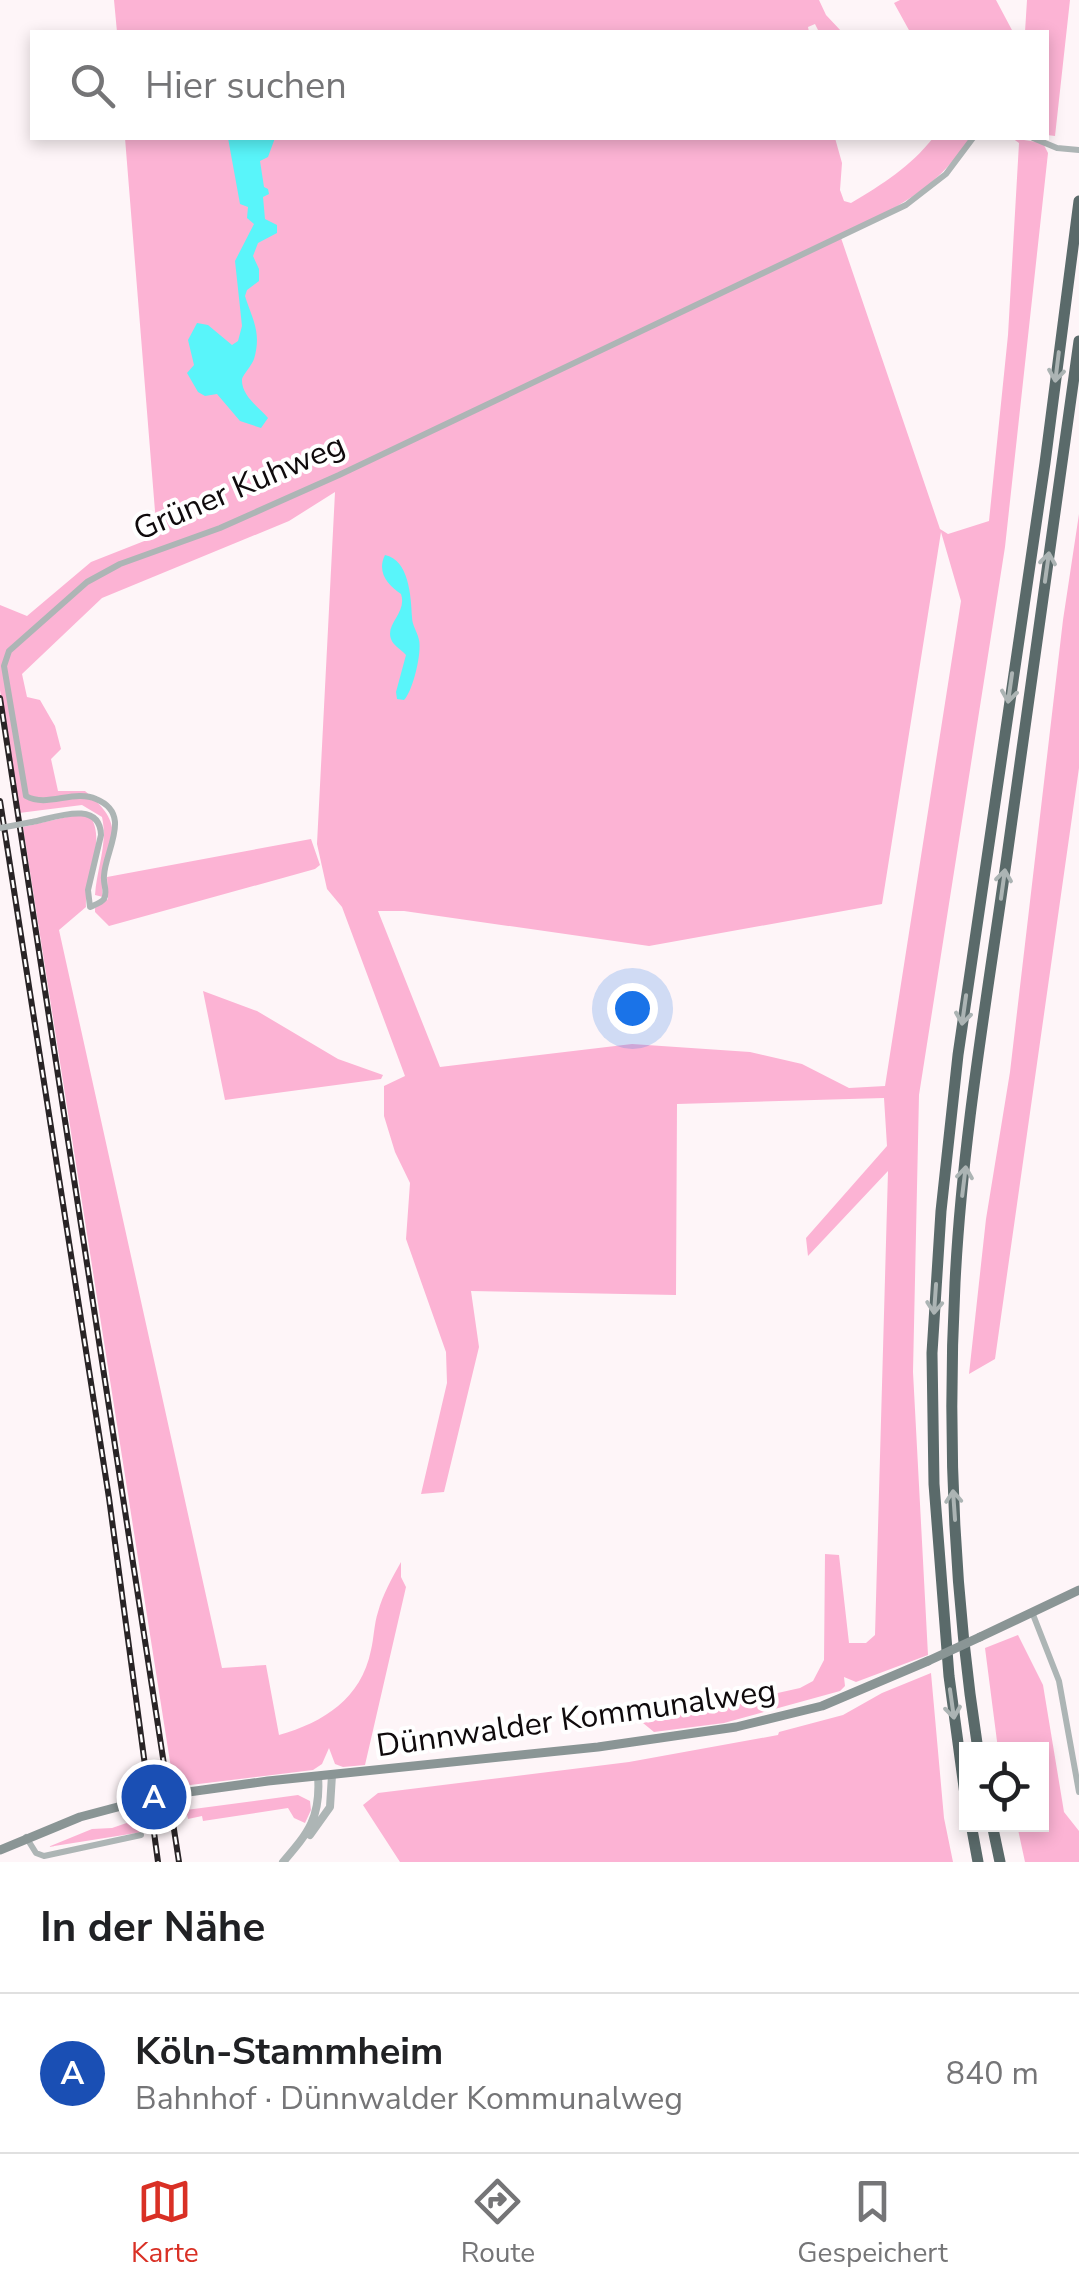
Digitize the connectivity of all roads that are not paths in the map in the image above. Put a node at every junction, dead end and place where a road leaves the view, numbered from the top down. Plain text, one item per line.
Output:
1 (972, 140) edge
2 (1038, 140) edge
3 (1079, 150) edge
4 (1079, 201) edge
5 (1079, 341) edge
6 (0, 828) edge
7 (1079, 1590) edge
8 (1032, 1612) junction
9 (977, 1742) edge
10 (959, 1753) edge
11 (332, 1775) junction
12 (318, 1776) junction
13 (1079, 1792) edge
14 (174, 1794) tunnel mouth
15 (144, 1800) tunnel mouth
16 (972, 1832) edge
17 (994, 1832) edge
18 (140, 1836) dead end
19 (26, 1837) junction
20 (0, 1850) edge
21 (292, 1852) junction
22 (283, 1862) edge
23 (978, 1862) edge
24 (1000, 1862) edge

1 - 6 street, Grüner Kuhweg, bridge
2 - 3 street
4 -> 10 highway
9 -> 5 highway
7 - 8 main road, Dünnwalder Kommunalweg
8 - 11 main road, Dünnwalder Kommunalweg, bridge
8 - 13 street
11 - 12 main road, Dünnwalder Kommunalweg
11 - 21 street
12 - 14 main road, Dünnwalder Kommunalweg
12 - 21 street
15 - 19 main road
16 - 23 highway
17 - 24 highway
18 - 19 street
19 - 20 main road
21 - 22 street

